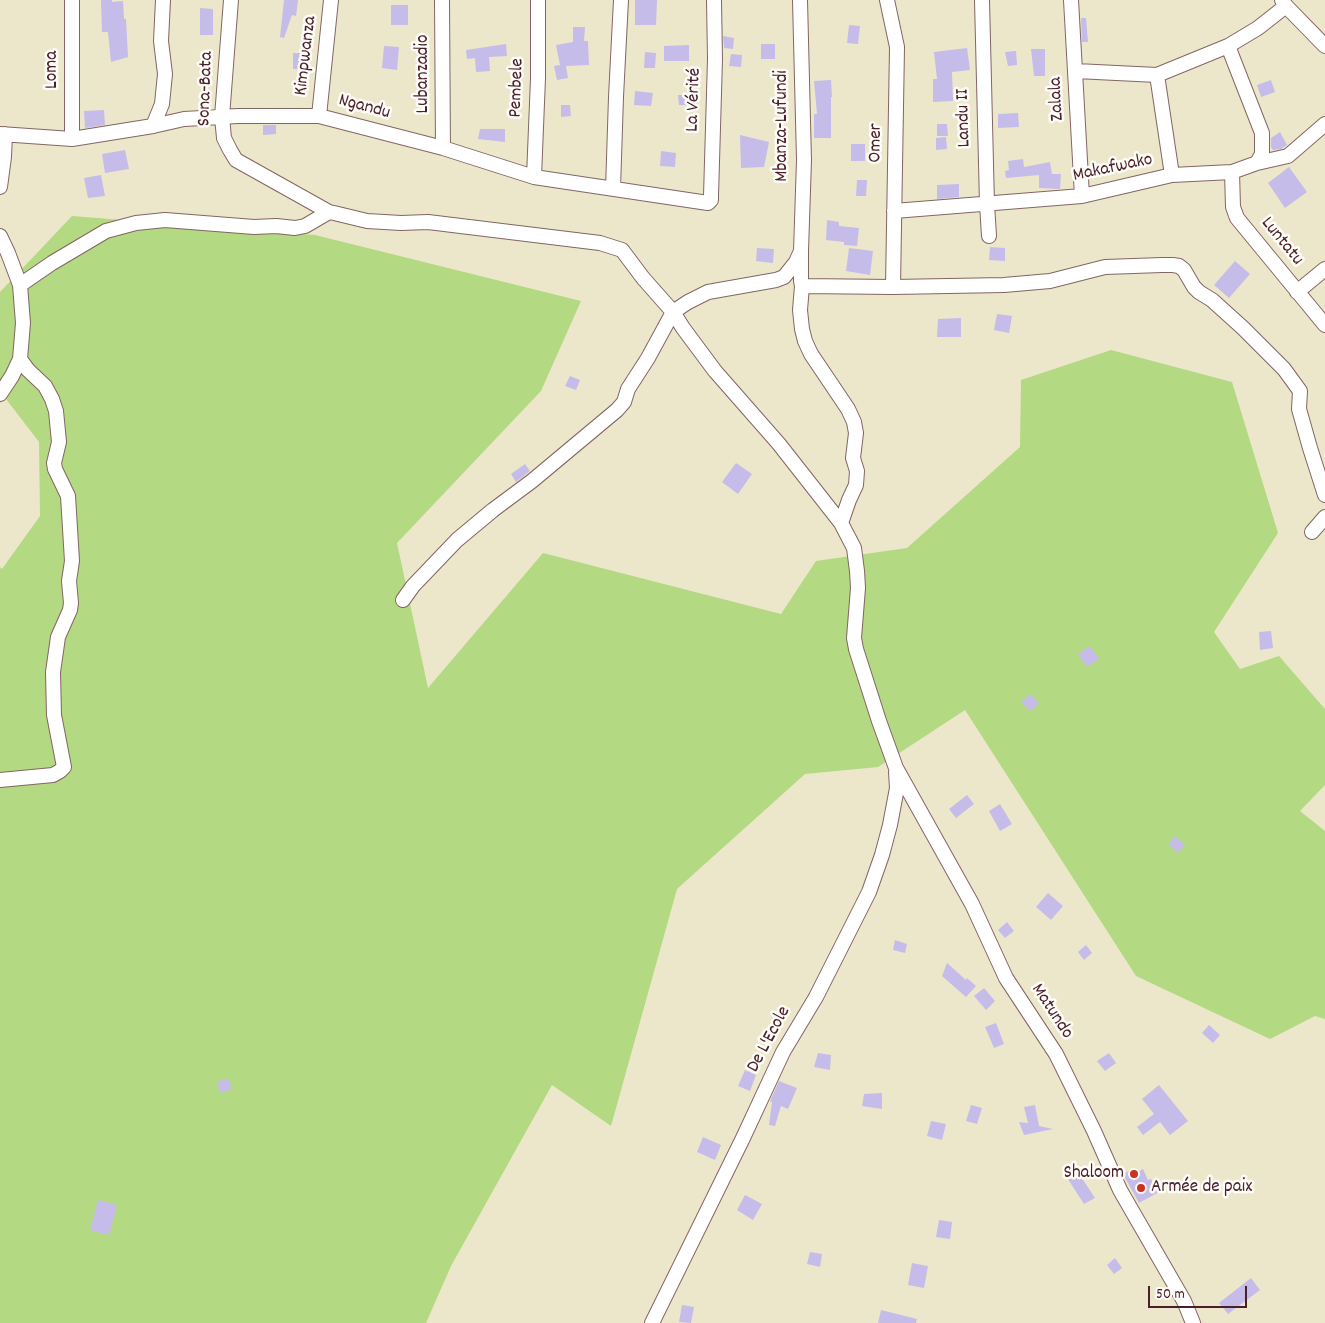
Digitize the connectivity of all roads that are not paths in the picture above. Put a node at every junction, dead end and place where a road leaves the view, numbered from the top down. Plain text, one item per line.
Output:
1 (72, 0) edge
2 (163, 0) edge
3 (230, 0) edge
4 (332, 0) edge
5 (442, 0) edge
6 (538, 0) edge
7 (621, 0) edge
8 (714, 0) edge
9 (800, 0) edge
10 (887, 0) edge
11 (982, 0) edge
12 (1071, 0) edge
13 (1284, 3) edge
14 (1228, 46) junction
15 (1325, 46) edge
16 (1076, 71) junction
17 (1157, 75) junction
18 (162, 104) junction
19 (319, 116) junction
20 (222, 117) junction
21 (184, 119) junction
22 (1325, 124) edge
23 (153, 126) junction
24 (2, 134) edge
25 (72, 139) junction
26 (443, 148) junction
27 (1257, 163) junction
28 (1232, 172) junction
29 (1172, 176) junction
30 (534, 177) junction
31 (0, 187) edge
32 (614, 189) junction
33 (1082, 196) junction
34 (711, 200) joint
35 (987, 204) junction
36 (894, 211) junction
37 (329, 212) junction
38 (0, 236) edge
39 (990, 236) dead end
40 (800, 251) junction
41 (1325, 268) edge
42 (20, 285) junction
43 (802, 286) junction
44 (893, 287) junction
45 (1297, 292) junction
46 (673, 312) junction
47 (1325, 325) edge
48 (20, 359) junction
49 (0, 394) edge
50 (1325, 495) edge
51 (1325, 517) edge
52 (841, 523) junction
53 (1312, 532) dead end
54 (403, 600) dead end
55 (896, 768) junction
56 (0, 780) edge
57 (652, 1323) edge
58 (1193, 1323) edge

1 - 25 street, Loma
2 - 18 street
3 - 20 street, Sona-Bata
4 - 19 street, Kimpwanza
5 - 26 street, Lubanzadio
6 - 30 street, Pembele
7 - 32 street
8 - 34 street, La Vérité
9 - 40 street, Mbanza-Lufundi
10 - 36 street, Omer
11 - 35 street, Landu II
12 - 16 street, Zalala
13 - 14 street
13 - 15 street
14 - 17 street
14 - 27 street
16 - 17 street
16 - 33 street, Zalala
17 - 29 street
18 - 21 street
18 - 23 street
19 - 20 street, Ngandu
19 - 26 street, Ngandu
20 - 21 street, Ngandu
20 - 37 street, Sona-Bata
21 - 23 street, Ngandu
22 - 27 street, Makafwako
23 - 25 street, Ngandu
24 - 25 street, Ngandu
24 - 31 street
26 - 30 street, Ngandu
27 - 28 street, Makafwako
28 - 29 street, Makafwako
28 - 45 street, Luntatu
29 - 33 street, Makafwako
30 - 32 street, Ngandu
32 - 34 street, Ngandu
33 - 35 street, Makafwako
35 - 36 street, Makafwako
35 - 39 street, Landu II
36 - 44 street, Omer
37 - 42 street
37 - 46 street, Sona-Bata
38 - 42 street
40 - 43 street, Mbanza-Lufundi
40 - 46 street
41 - 45 street
42 - 48 street
43 - 44 street
43 - 52 street, Mbanza-Lufundi
44 - 50 street
45 - 47 street, Luntatu
46 - 52 street, Matundo
46 - 54 street
48 - 49 street
48 - 56 street
51 - 53 street
52 - 55 street, Matundo
55 - 57 street, De L'Ecole
55 - 58 street, Matundo

